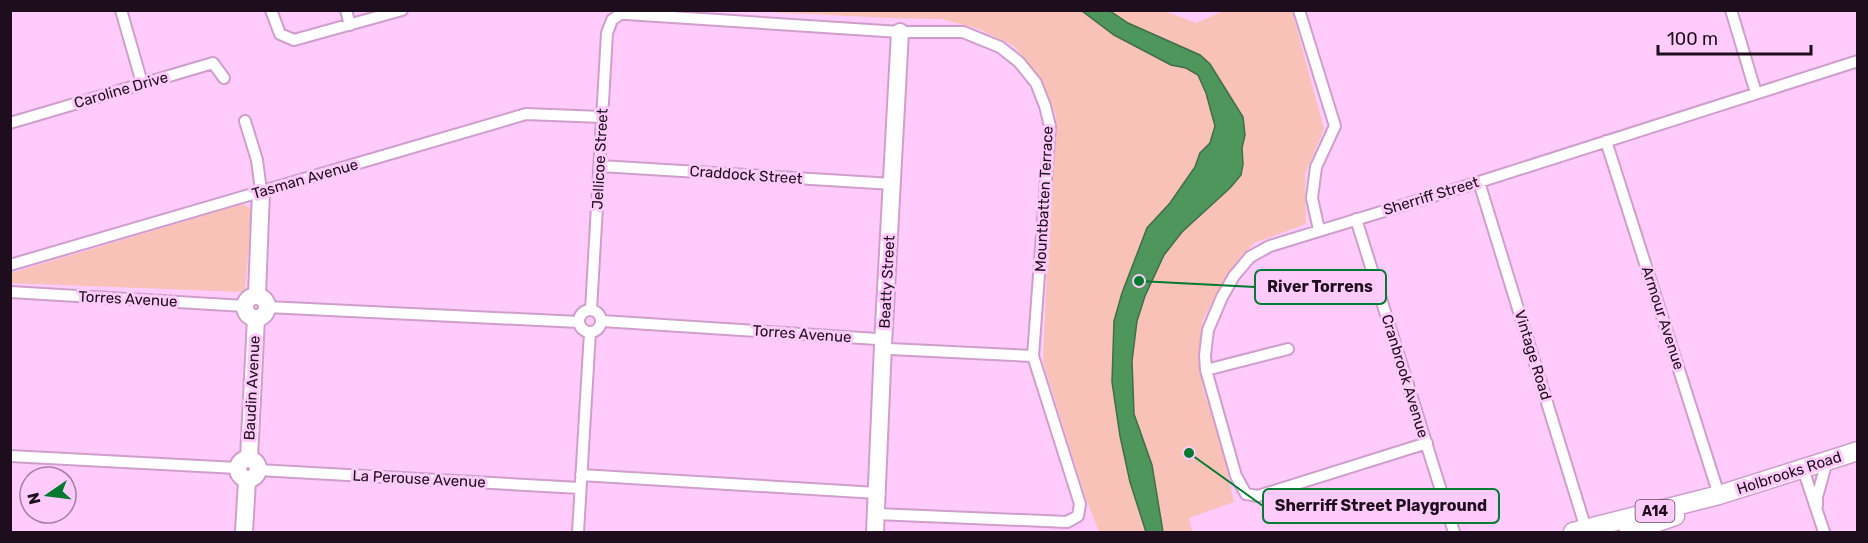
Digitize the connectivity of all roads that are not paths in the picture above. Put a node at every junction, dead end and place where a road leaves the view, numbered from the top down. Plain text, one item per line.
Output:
1 (121, 10) edge
2 (271, 10) edge
3 (346, 10) edge
4 (402, 10) edge
5 (1299, 10) edge
6 (1731, 10) edge
7 (609, 15) edge
8 (350, 25) junction
9 (900, 32) junction
10 (1857, 61) edge
11 (224, 78) dead end
12 (142, 83) junction
13 (1756, 93) junction
14 (602, 117) junction
15 (244, 122) dead end
16 (10, 123) edge
17 (1606, 141) junction
18 (600, 166) junction
19 (1479, 182) junction
20 (892, 184) junction
21 (261, 191) junction
22 (1356, 219) junction
23 (1318, 230) junction
24 (10, 265) edge
25 (10, 292) edge
26 (256, 307) junction
27 (591, 310) junction
28 (602, 321) junction
29 (579, 322) junction
30 (590, 332) junction
31 (883, 345) junction
32 (1288, 349) dead end
33 (1034, 356) junction
34 (1206, 370) junction
35 (1426, 443) junction
36 (1857, 451) edge
37 (10, 456) edge
38 (1827, 461) junction
39 (248, 469) junction
40 (1796, 471) junction
41 (581, 475) junction
42 (580, 488) junction
43 (877, 493) junction
44 (1719, 495) junction
45 (1816, 509) junction
46 (876, 514) junction
47 (1586, 530) edge
48 (244, 532) edge
49 (578, 532) edge
50 (875, 532) edge
51 (1454, 532) edge
52 (1629, 532) edge
53 (1824, 532) edge

1 - 12 street
2 - 8 street
3 - 8 street
4 - 8 street
5 - 23 street
6 - 13 street
7 - 9 street, Mountbatten Terrace
7 - 14 street, Jellicoe Street
9 - 20 street, Beatty Street
9 - 33 street, Mountbatten Terrace
10 - 13 street, Sherriff Street
11 - 12 street, Caroline Drive
12 - 16 street, Caroline Drive
13 - 17 street, Sherriff Street
14 - 18 street, Jellicoe Street
14 - 21 street, Tasman Avenue
15 - 21 street, Baudin Avenue
17 - 19 street, Sherriff Street
17 - 44 street, Armour Avenue
18 - 20 street, Craddock Street
18 - 27 street, Jellicoe Street
19 - 22 street, Sherriff Street
19 - 47 street, Vintage Road
20 - 31 street, Beatty Street
21 - 24 street, Tasman Avenue
21 - 26 street, Baudin Avenue
22 - 23 street, Sherriff Street
22 - 35 street, Cranbrook Avenue
23 - 34 street, Sherriff Street
25 - 26 street, Torres Avenue
26 - 29 street, Torres Avenue
26 - 39 street, Baudin Avenue
27 - 28 street
27 - 29 street
28 - 30 street
28 - 31 street, Torres Avenue
29 - 30 street
30 - 41 street
31 - 33 street, Torres Avenue
31 - 43 street, Beatty Street
32 - 34 street
33 - 46 street, Mountbatten Terrace
34 - 35 street, Sherriff Street
35 - 51 street, Cranbrook Avenue
36 - 38 main road, Holbrooks Road / A14
37 - 39 street, La Perouse Avenue
38 - 40 main road, Holbrooks Road / A14
38 - 45 street
39 - 42 street, La Perouse Avenue
39 - 48 street, Baudin Avenue
40 - 44 main road, Holbrooks Road / A14
40 - 45 street
41 - 42 street
41 - 43 street
42 - 49 street
43 - 46 street, Beatty Street
44 - 47 main road, Holbrooks Road / A14
44 - 52 main road, Holbrooks Road / A14
45 - 53 street
46 - 50 street, Beatty Street

